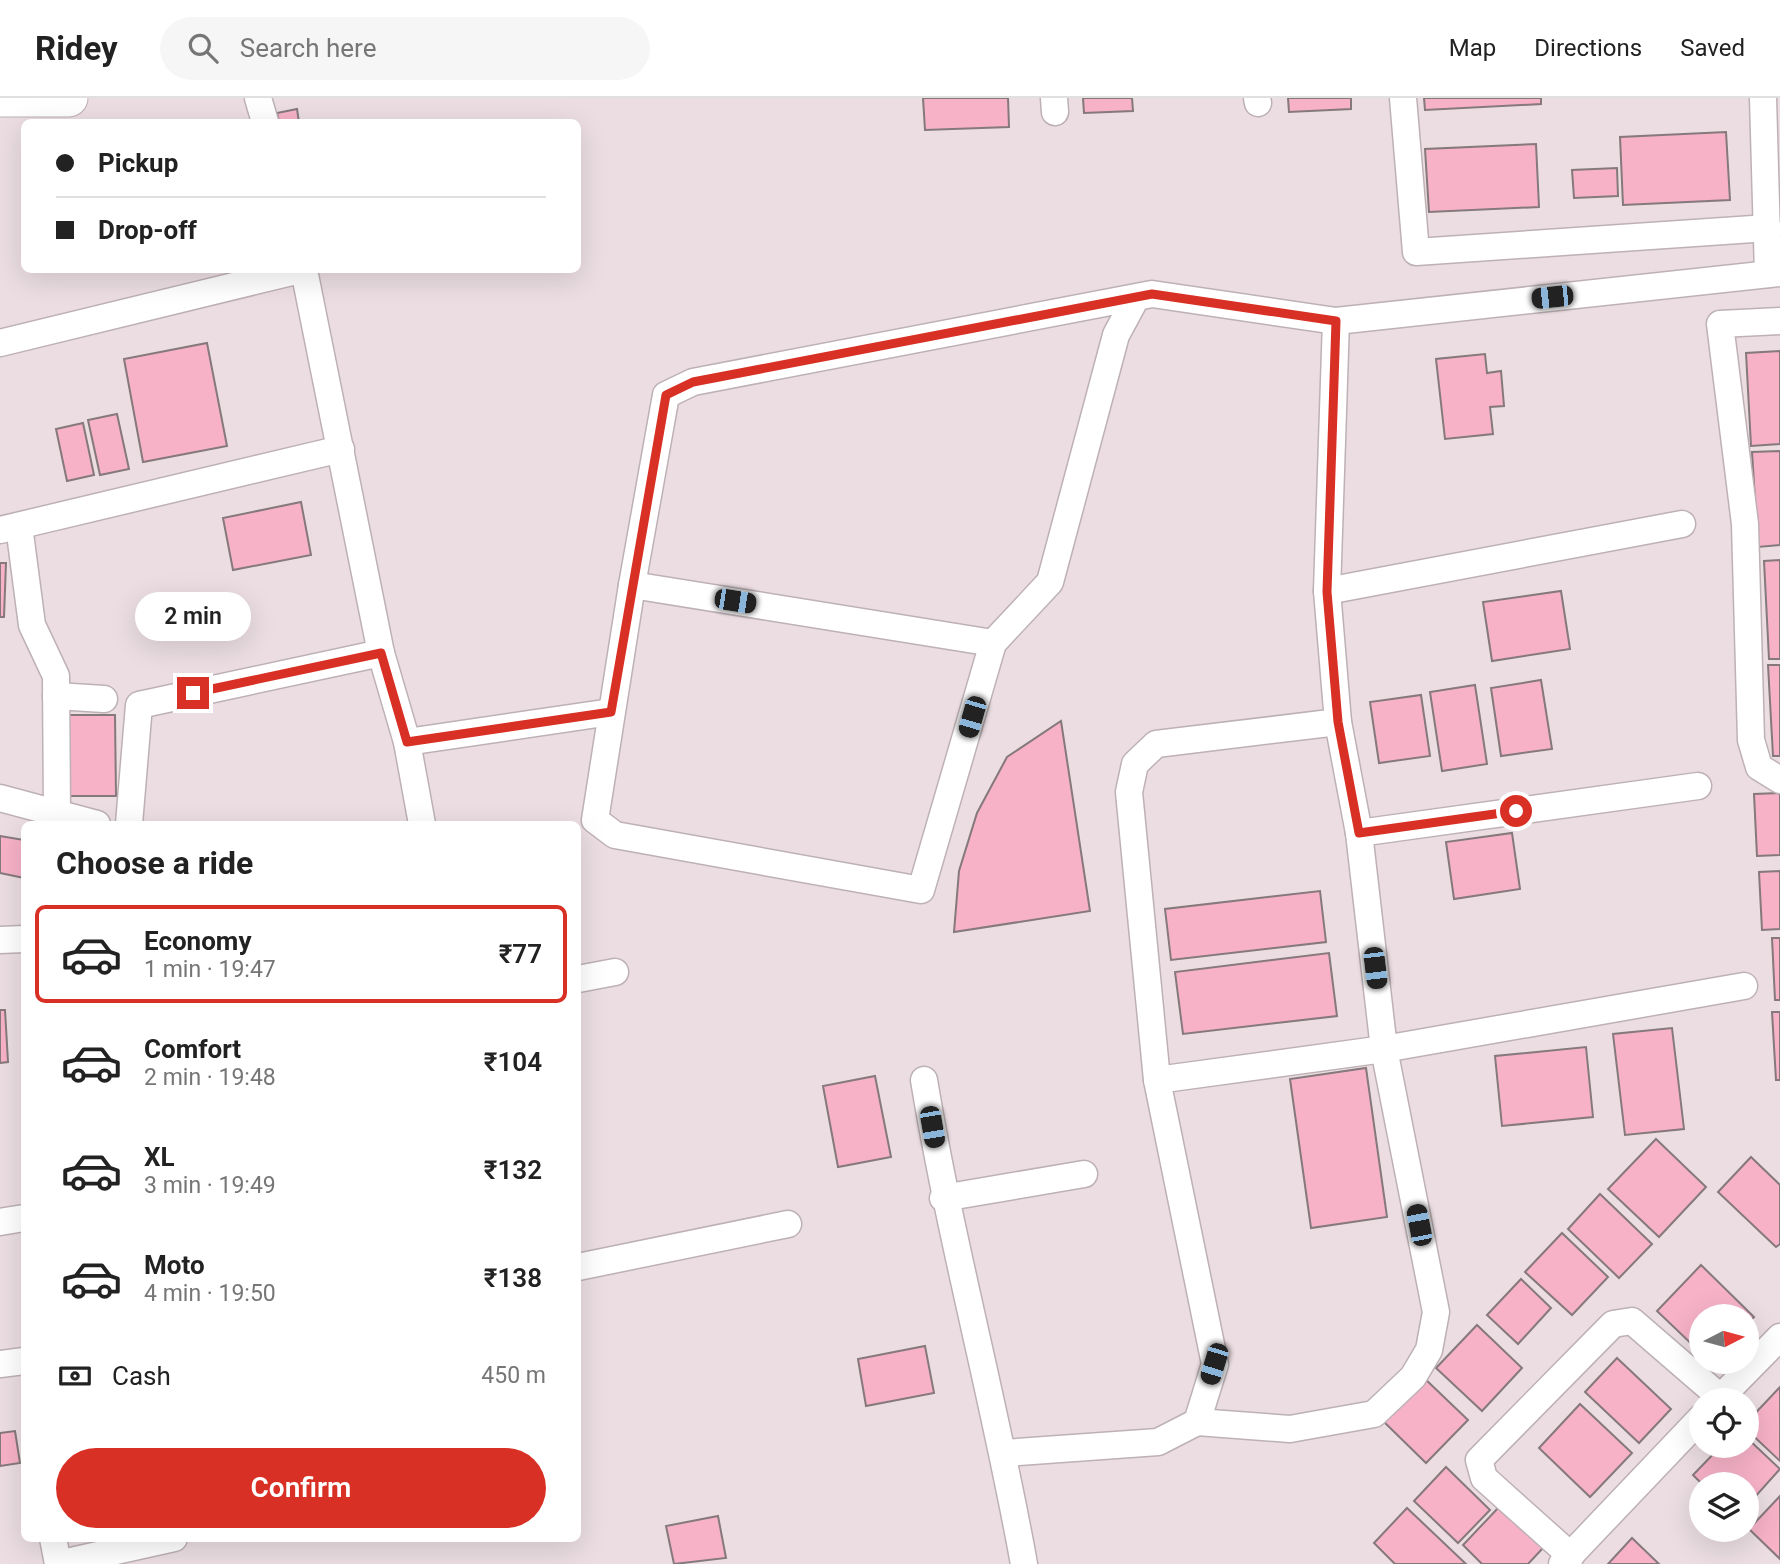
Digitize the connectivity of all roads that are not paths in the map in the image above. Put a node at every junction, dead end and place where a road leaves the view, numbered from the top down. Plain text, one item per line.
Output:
1 (69, 98) edge
2 (258, 98) edge
3 (1404, 98) edge
4 (20, 99) edge
5 (1769, 107) edge
6 (264, 119) edge
7 (1768, 228) junction
8 (290, 273) edge
9 (303, 273) edge
10 (1774, 274) edge
11 (1136, 298) junction
12 (1336, 321) junction
13 (1780, 321) edge
14 (0, 343) edge
15 (341, 449) junction
16 (1682, 524) dead end
17 (9, 528) edge
18 (632, 584) junction
19 (1327, 592) junction
20 (993, 643) junction
21 (381, 653) junction
22 (56, 696) junction
23 (104, 699) dead end
24 (611, 712) junction
25 (1338, 722) junction
26 (407, 742) junction
27 (1780, 780) edge
28 (1698, 786) dead end
29 (0, 798) edge
30 (57, 813) junction
31 (86, 821) edge
32 (129, 821) edge
33 (421, 821) edge
34 (1359, 833) junction
35 (21, 939) edge
36 (0, 940) edge
37 (614, 972) dead end
38 (581, 978) edge
39 (1744, 986) dead end
40 (1384, 1049) junction
41 (924, 1080) dead end
42 (1157, 1080) junction
43 (1084, 1174) dead end
44 (943, 1198) junction
45 (21, 1218) edge
46 (0, 1222) edge
47 (788, 1224) dead end
48 (581, 1266) edge
49 (1779, 1340) edge
50 (21, 1361) edge
51 (0, 1364) edge
52 (1707, 1388) edge
53 (1730, 1388) edge
54 (1197, 1422) junction
55 (1689, 1431) edge
56 (1004, 1453) junction
57 (54, 1542) edge
58 (156, 1542) edge
59 (1566, 1560) edge
60 (1024, 1564) edge

1 - 4 main road
2 - 6 street
3 - 7 street
5 - 7 street
7 - 10 street
8 - 14 street
9 - 15 street
10 - 12 street
11 - 12 street
11 - 18 street
11 - 20 street
12 - 19 street
13 - 27 street
15 - 17 street
15 - 21 street
16 - 19 street
17 - 22 street
18 - 20 street
18 - 24 street
19 - 25 street
20 - 24 street
21 - 26 street
21 - 32 street
22 - 23 street
22 - 30 street
24 - 26 street
25 - 34 street
25 - 42 street
26 - 33 street
28 - 34 street
29 - 30 street
30 - 31 street
34 - 40 street
35 - 36 street
37 - 38 street
39 - 40 street
40 - 42 street
40 - 54 street
41 - 44 street
42 - 54 street
43 - 44 street
44 - 56 street
45 - 46 street
47 - 48 street
49 - 53 street
50 - 51 street
52 - 59 street
54 - 56 street
55 - 59 street
56 - 60 street
57 - 58 street

